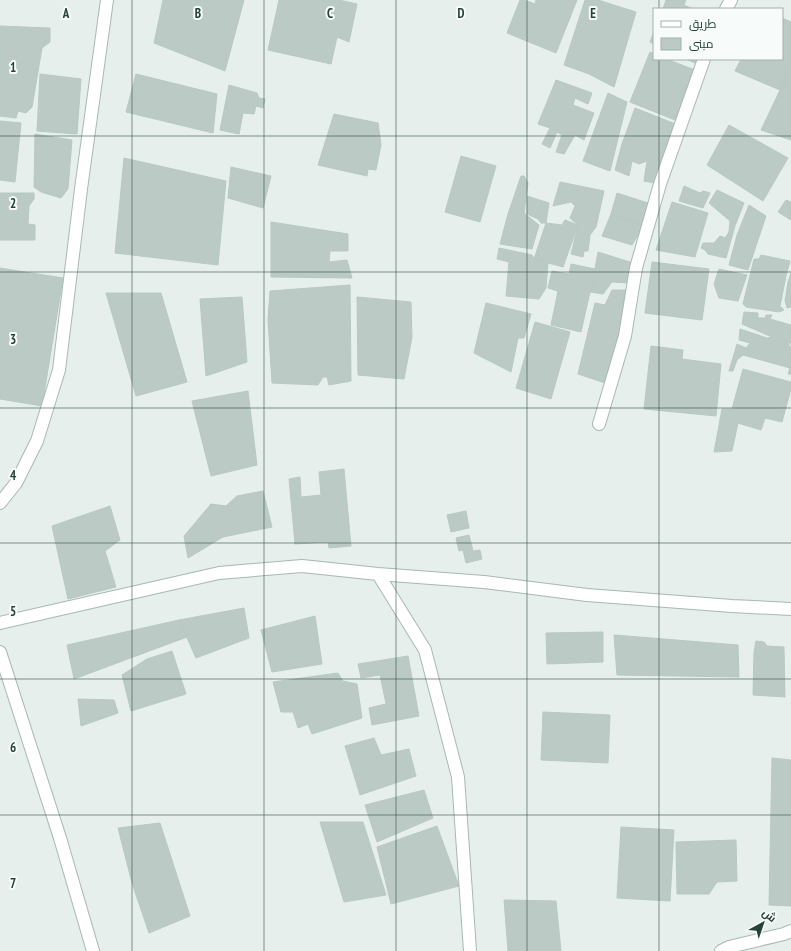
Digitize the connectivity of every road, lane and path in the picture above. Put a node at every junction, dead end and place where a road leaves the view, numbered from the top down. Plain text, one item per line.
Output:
1 (107, 0) edge
2 (704, 60) edge
3 (599, 424) dead end
4 (0, 503) edge
5 (378, 574) junction
6 (791, 609) edge
7 (0, 623) edge
8 (0, 652) edge
9 (791, 931) edge
10 (93, 951) edge
11 (470, 951) edge
12 (721, 951) edge

1 - 4 street
2 - 3 street
5 - 6 street
5 - 7 street
5 - 11 street
8 - 10 street
9 - 12 street

